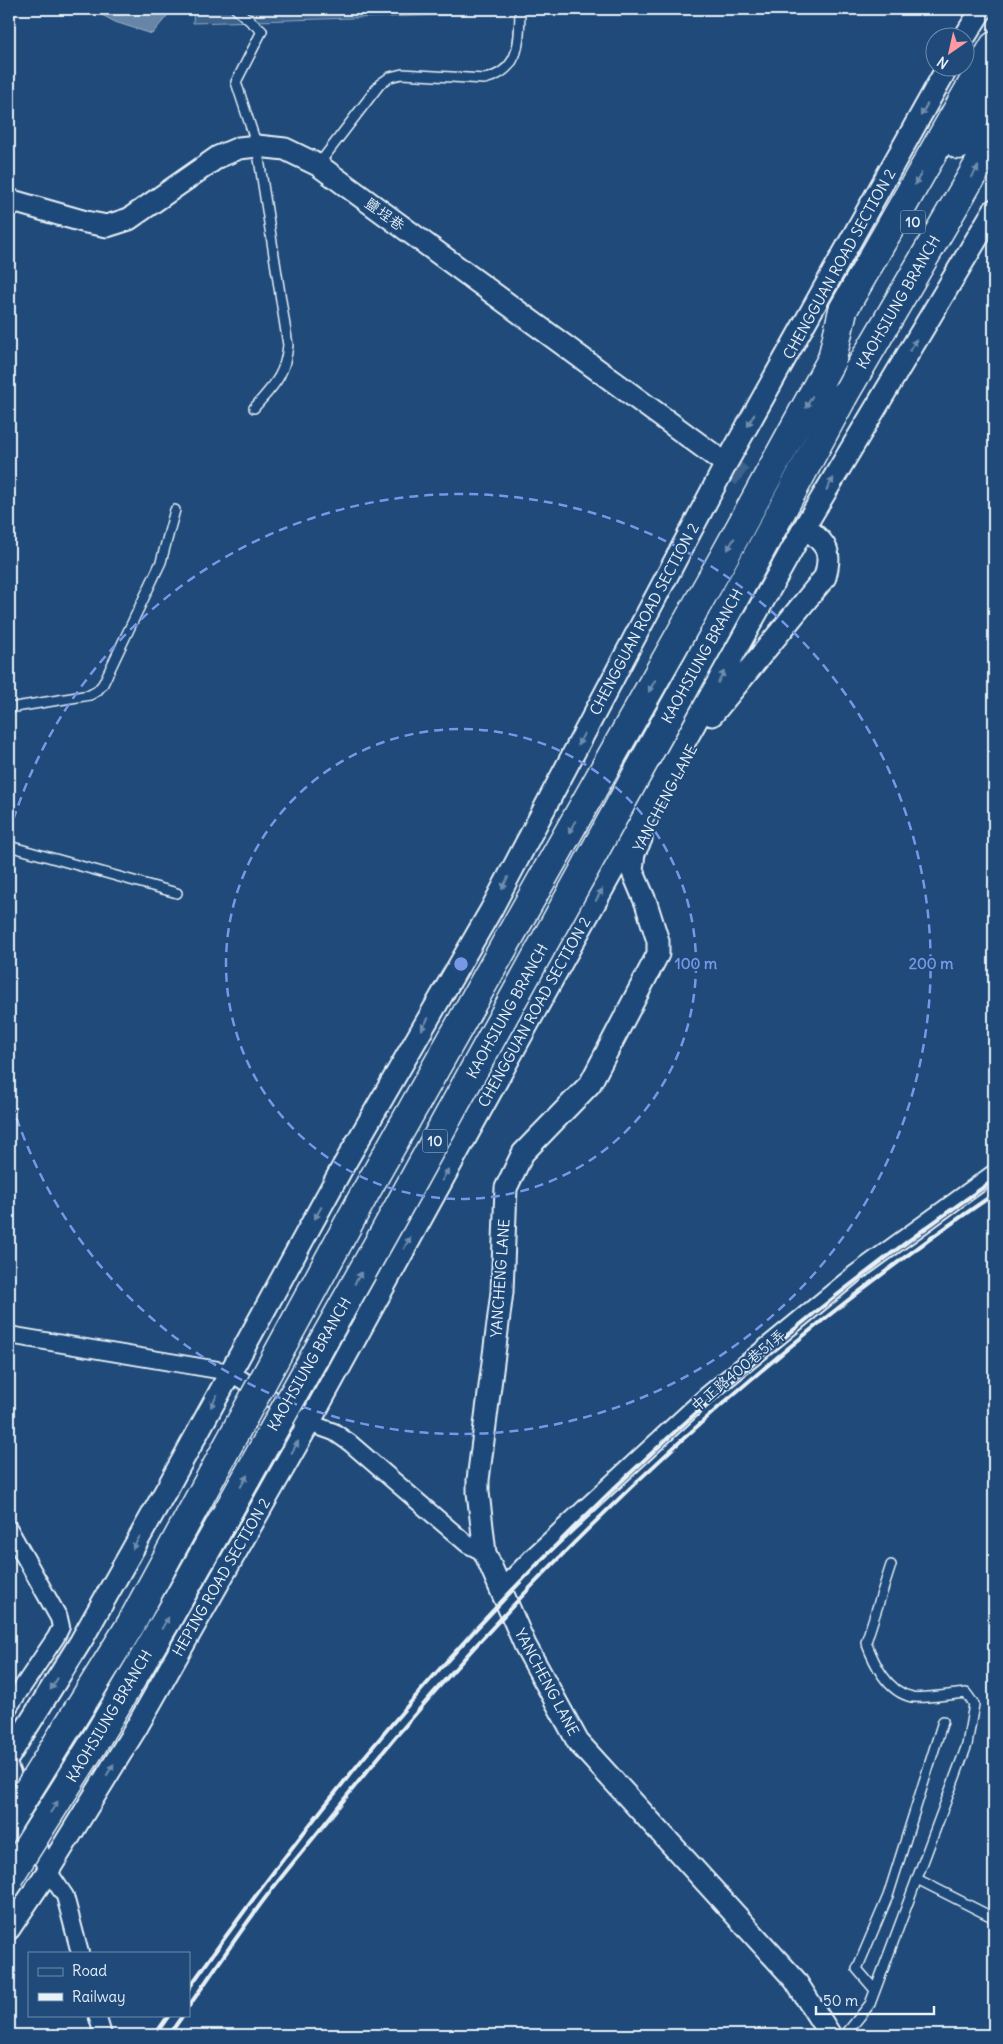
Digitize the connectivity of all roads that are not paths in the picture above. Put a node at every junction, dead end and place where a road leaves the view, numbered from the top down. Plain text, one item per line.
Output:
1 (236, 9) edge
2 (520, 9) edge
3 (982, 9) edge
4 (970, 28) edge
5 (994, 46) edge
6 (941, 78) edge
7 (994, 86) edge
8 (994, 138) edge
9 (257, 146) junction
10 (318, 165) junction
11 (994, 177) edge
12 (9, 200) edge
13 (994, 210) edge
14 (832, 359) junction
15 (844, 395) junction
16 (254, 408) dead end
17 (726, 464) junction
18 (175, 510) dead end
19 (805, 526) junction
20 (9, 708) edge
21 (9, 846) edge
22 (177, 893) dead end
23 (994, 1173) edge
24 (421, 1218) joint
25 (9, 1335) edge
26 (230, 1372) junction
27 (309, 1423) junction
28 (9, 1529) edge
29 (485, 1553) junction
30 (891, 1566) dead end
31 (501, 1589) junction
32 (9, 1707) edge
33 (943, 1722) dead end
34 (9, 1756) edge
35 (9, 1766) edge
36 (9, 1821) edge
37 (48, 1871) junction
38 (9, 1877) edge
39 (917, 1879) junction
40 (994, 1918) edge
41 (9, 1929) edge
42 (80, 1952) edge
43 (875, 1990) junction
44 (97, 2016) edge
45 (103, 2035) edge
46 (830, 2035) edge
47 (844, 2035) edge

1 - 9 lane
2 - 10 lane
3 - 4 street
5 -> 14 highway
6 -> 17 street, CHENGGUAN ROAD SECTION 2
7 - 14 highway, KAOHSIUNG BRANCH / 10
15 -> 8 highway, KAOHSIUNG BRANCH / 10
9 - 10 street, 鹽埕巷
9 - 12 street, 鹽埕巷
9 - 16 lane
10 - 17 street, 鹽埕巷
11 - 15 highway
19 -> 13 street, CHENGGUAN ROAD SECTION 2
14 -> 36 highway, KAOHSIUNG BRANCH / 10, bridge
38 -> 15 highway, KAOHSIUNG BRANCH / 10, bridge
17 -> 26 street, CHENGGUAN ROAD SECTION 2
18 - 20 lane
24 -> 19 street, CHENGGUAN ROAD SECTION 2
19 - 29 street, YANCHENG LANE
21 - 22 lane
23 - 31 street, 中正路400巷51弄
27 -> 24 street, HEPING ROAD SECTION 2
25 - 26 street
26 - 27 street
26 -> 34 street
27 - 29 street
37 -> 27 street, HEPING ROAD SECTION 2
28 - 32 street
29 - 31 street, YANCHENG LANE
30 - 39 lane
31 - 46 street, YANCHENG LANE
33 - 43 lane
35 - 37 street
37 - 41 street, HEPING ROAD SECTION 2
37 - 42 street
39 - 40 lane
39 - 43 lane
43 - 47 lane
44 - 45 street

